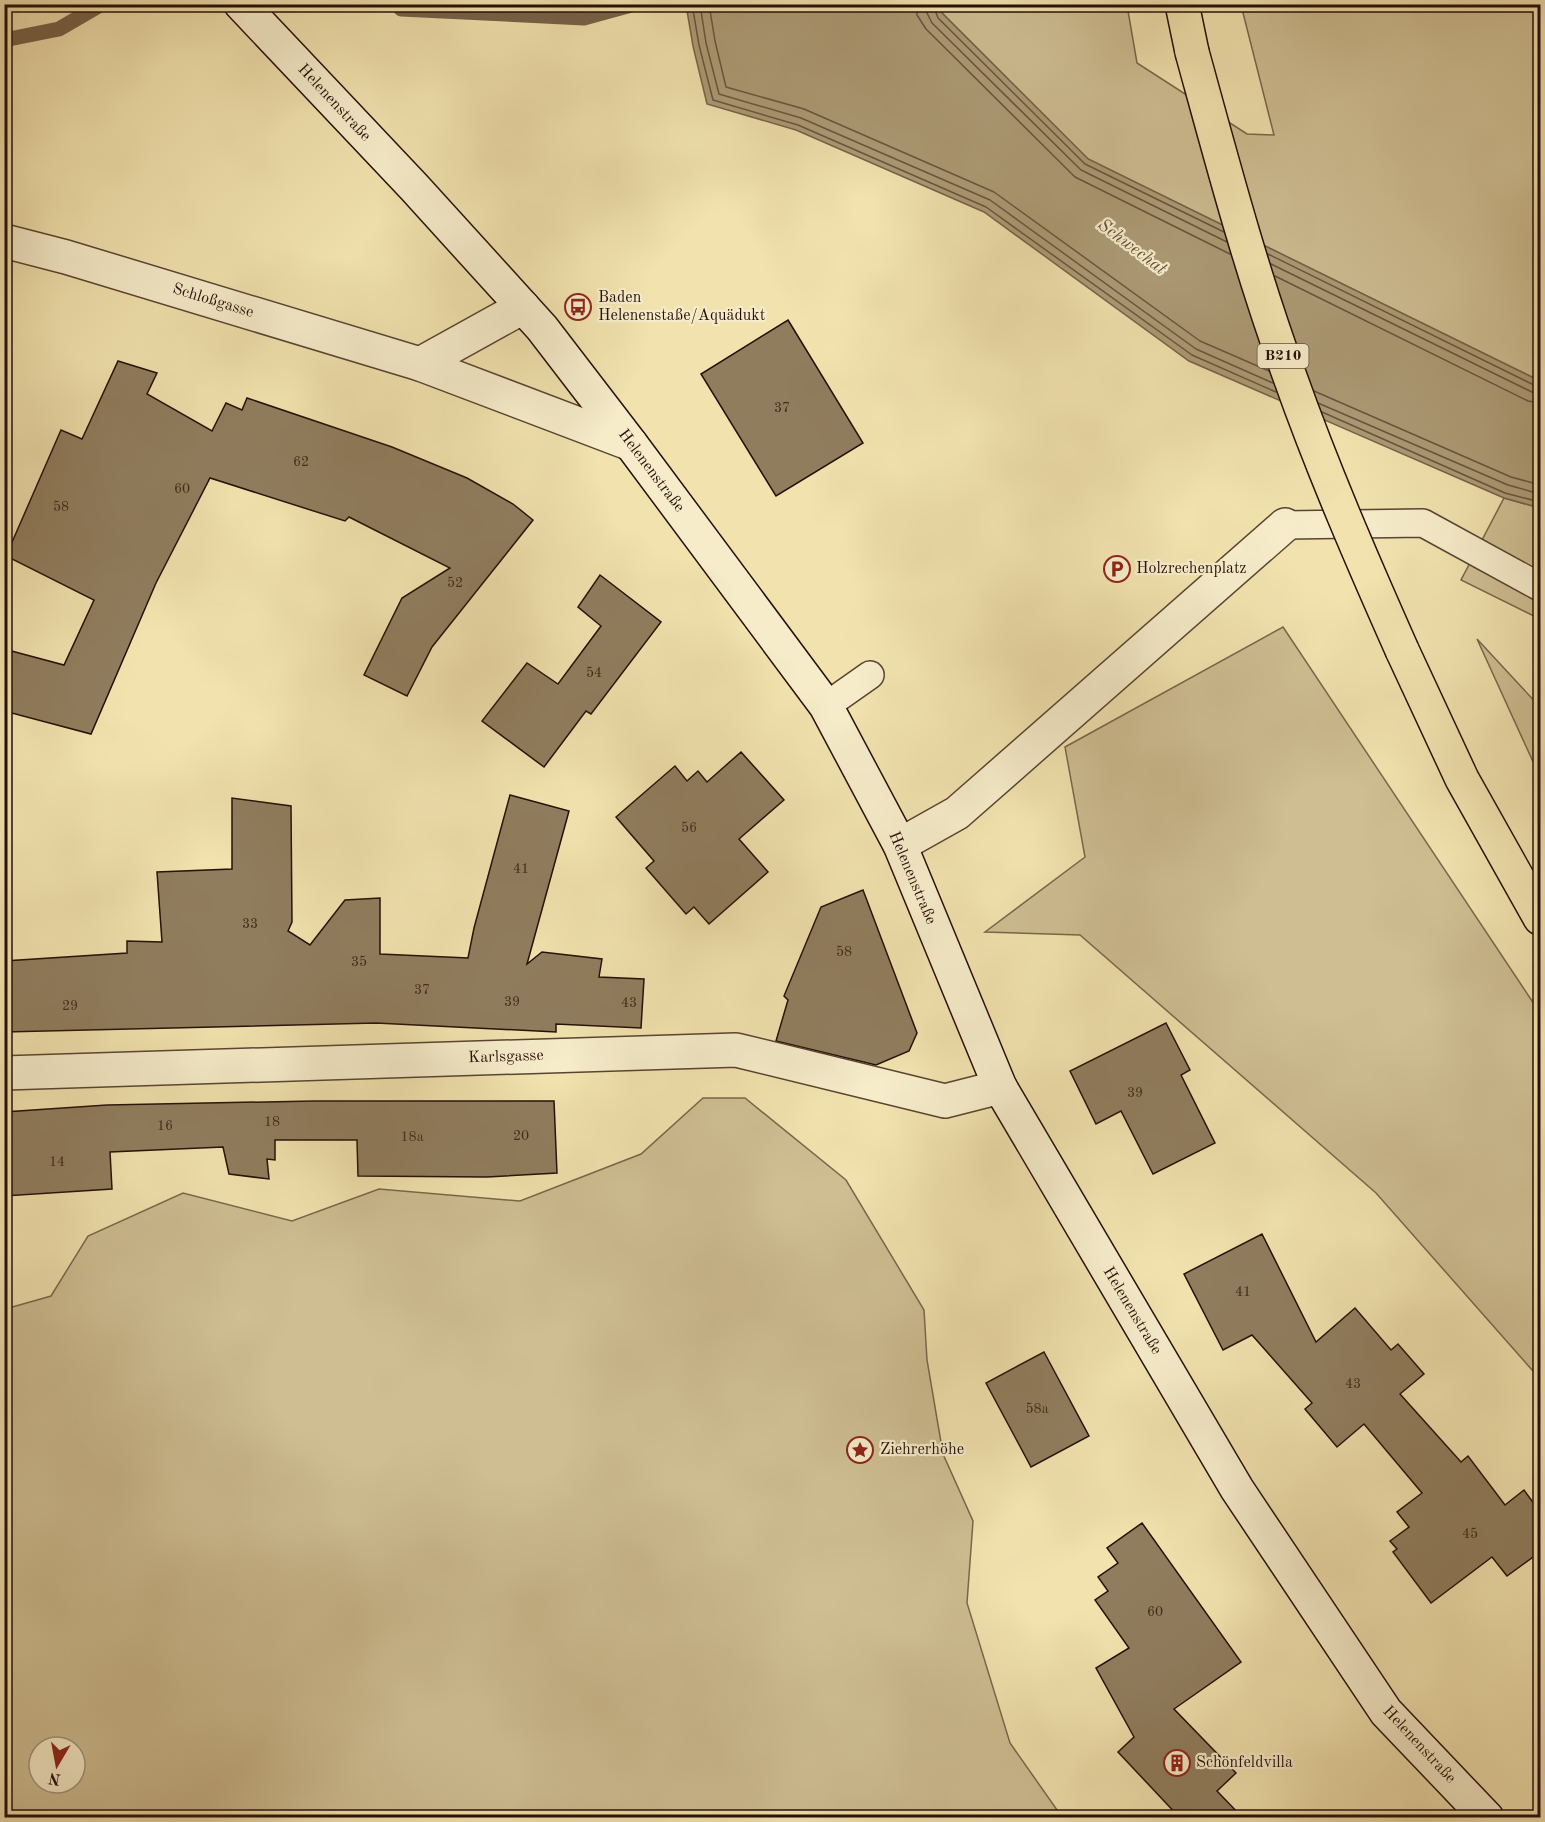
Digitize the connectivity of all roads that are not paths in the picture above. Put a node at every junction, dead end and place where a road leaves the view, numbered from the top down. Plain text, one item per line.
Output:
1 (241, 4) edge
2 (1182, 4) edge
3 (4, 241) edge
4 (523, 307) junction
5 (420, 364) junction
6 (631, 444) junction
7 (1285, 525) joint
8 (1540, 587) edge
9 (870, 675) dead end
10 (826, 706) junction
11 (900, 845) junction
12 (1540, 918) edge
13 (4, 1073) edge
14 (1000, 1087) junction
15 (1487, 1818) edge

1 - 4 street, Helenenstraße
2 - 12 main road, B210, bridge
3 - 5 street, Schloßgasse
4 - 5 street
4 - 6 street, Helenenstraße
5 - 6 street, Schloßgasse
6 - 10 street, Helenenstraße
7 - 8 lane
7 - 11 street
9 - 10 lane
10 - 11 street, Helenenstraße
11 - 14 street, Helenenstraße
13 - 14 street, Karlsgasse
14 - 15 street, Helenenstraße

